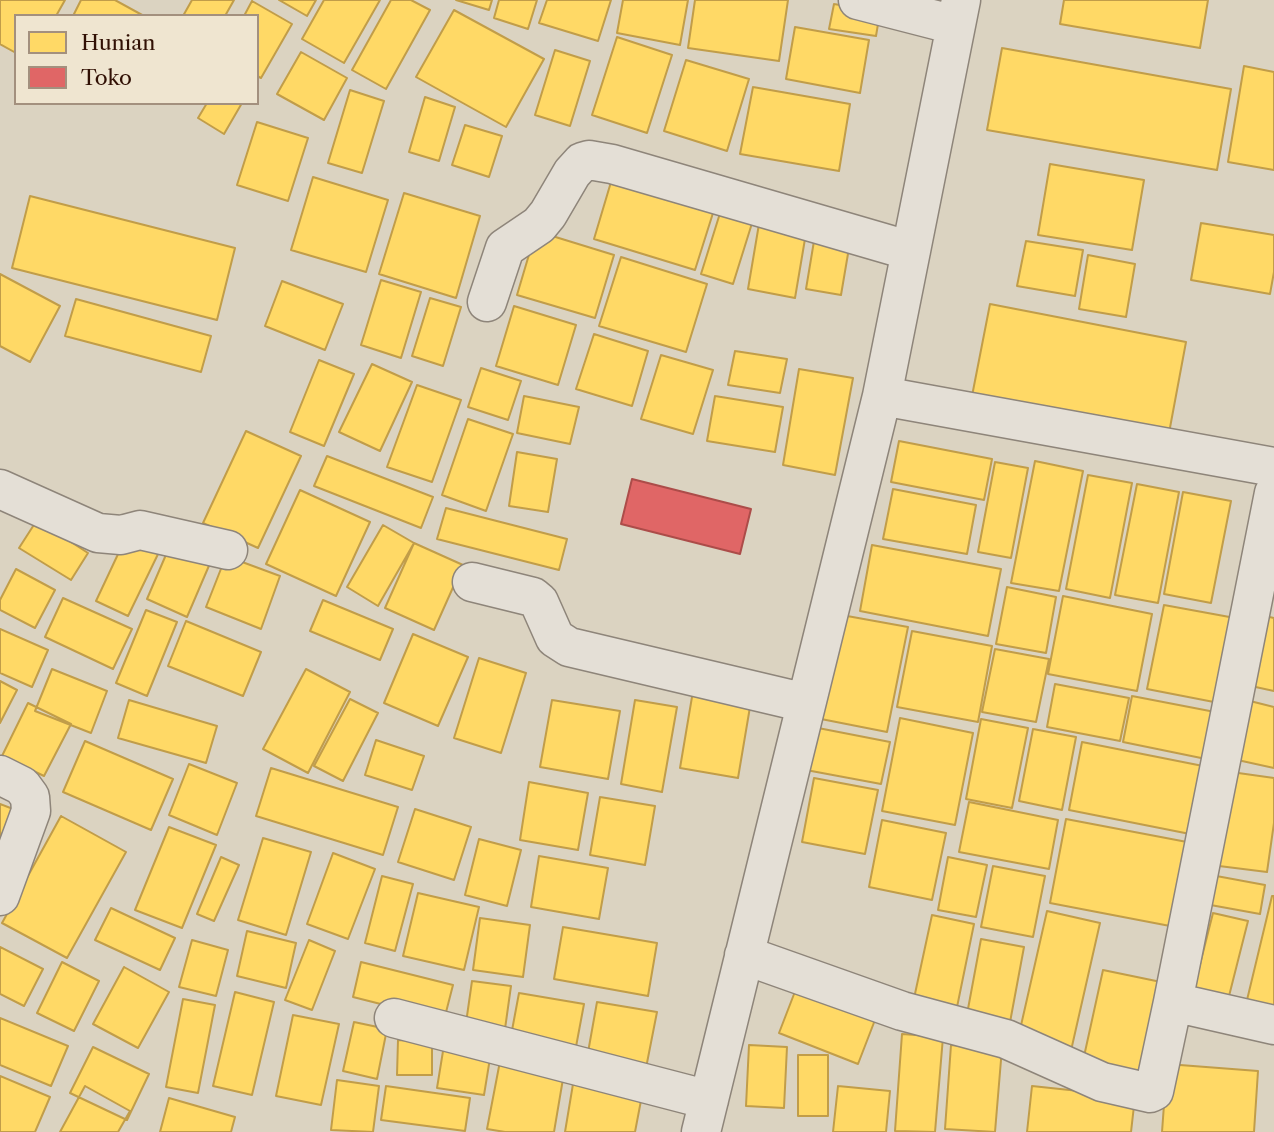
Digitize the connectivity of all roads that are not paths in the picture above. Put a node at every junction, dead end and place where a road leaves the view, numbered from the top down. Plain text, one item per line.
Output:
1 (858, 0) edge
2 (958, 12) edge
3 (911, 251) junction
4 (487, 302) dead end
5 (882, 396) junction
6 (1274, 467) edge
7 (0, 489) edge
8 (1274, 493) edge
9 (228, 550) dead end
10 (472, 582) dead end
11 (806, 703) junction
12 (0, 775) edge
13 (0, 896) edge
14 (744, 955) junction
15 (1173, 1002) junction
16 (394, 1018) dead end
17 (1274, 1025) edge
18 (705, 1116) edge

1 - 2 street
2 - 3 street
3 - 4 street
3 - 5 street
5 - 6 street
5 - 11 street
7 - 9 street
8 - 15 street
10 - 11 street
11 - 14 street
12 - 13 street
14 - 15 street
14 - 18 street
15 - 17 street
16 - 18 street

